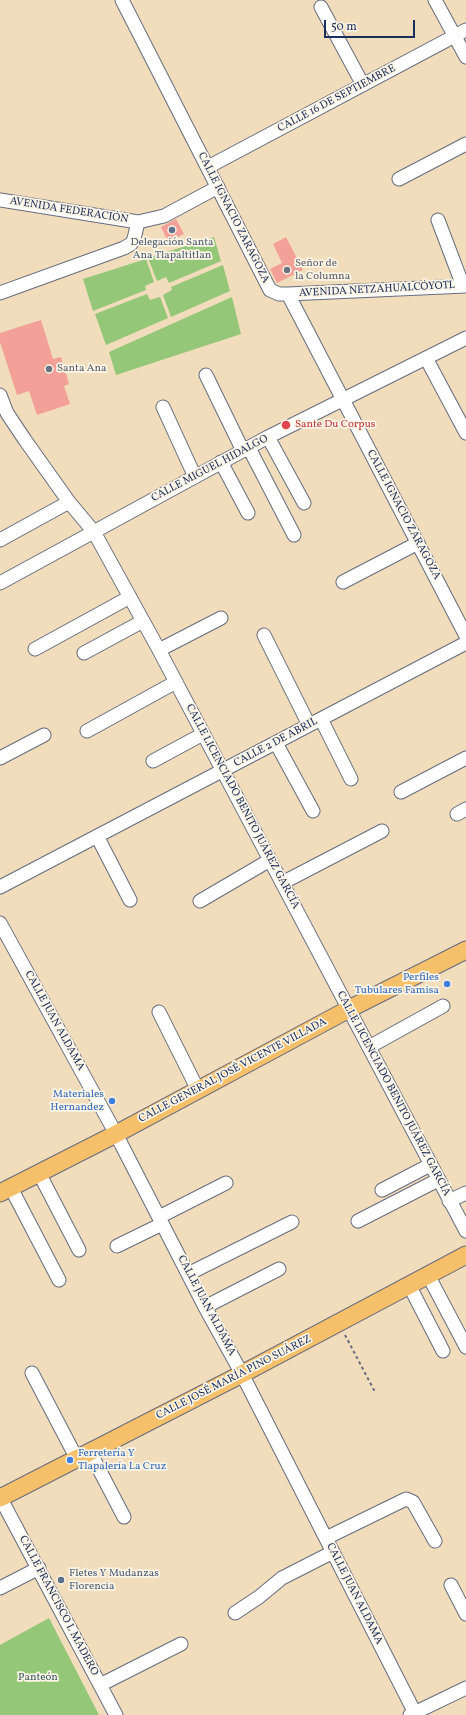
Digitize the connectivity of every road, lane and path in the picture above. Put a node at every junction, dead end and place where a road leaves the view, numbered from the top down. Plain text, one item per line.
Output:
1 (122, 0) edge
2 (435, 0) edge
3 (321, 7) dead end
4 (460, 33) edge
5 (466, 58) edge
6 (363, 85) junction
7 (466, 144) edge
8 (208, 167) junction
9 (400, 179) dead end
10 (218, 188) junction
11 (0, 200) edge
12 (438, 220) dead end
13 (138, 222) junction
14 (464, 286) edge
15 (0, 292) edge
16 (288, 294) junction
17 (466, 338) edge
18 (426, 358) junction
19 (206, 375) dead end
20 (0, 395) edge
21 (343, 400) junction
22 (163, 407) dead end
23 (466, 433) edge
24 (268, 437) junction
25 (246, 449) junction
26 (221, 462) junction
27 (195, 476) junction
28 (68, 502) junction
29 (304, 503) dead end
30 (248, 513) dead end
31 (94, 532) junction
32 (294, 535) dead end
33 (0, 540) edge
34 (418, 543) junction
35 (343, 582) dead end
36 (0, 583) edge
37 (130, 597) junction
38 (220, 618) dead end
39 (143, 621) junction
40 (264, 634) dead end
41 (466, 636) edge
42 (466, 643) edge
43 (35, 649) dead end
44 (159, 650) junction
45 (84, 653) dead end
46 (176, 682) junction
47 (321, 719) junction
48 (309, 725) junction
49 (87, 731) dead end
50 (203, 734) junction
51 (44, 735) dead end
52 (276, 743) junction
53 (0, 758) edge
54 (466, 758) edge
55 (153, 761) dead end
56 (223, 771) junction
57 (351, 779) dead end
58 (401, 792) dead end
59 (313, 811) dead end
60 (382, 831) dead end
61 (97, 836) junction
62 (270, 860) junction
63 (282, 883) junction
64 (0, 886) edge
65 (130, 900) dead end
66 (200, 901) dead end
67 (0, 923) edge
68 (466, 950) edge
69 (443, 1006) dead end
70 (349, 1009) junction
71 (159, 1012) dead end
72 (369, 1047) junction
73 (198, 1090) junction
74 (116, 1134) junction
75 (430, 1165) junction
76 (39, 1173) junction
77 (438, 1180) junction
78 (226, 1183) dead end
79 (6, 1190) edge
80 (382, 1190) dead end
81 (466, 1193) edge
82 (449, 1201) junction
83 (160, 1221) junction
84 (358, 1221) dead end
85 (292, 1222) dead end
86 (466, 1231) edge
87 (117, 1246) dead end
88 (79, 1250) dead end
89 (466, 1255) edge
90 (279, 1269) dead end
91 (188, 1274) junction
92 (428, 1275) junction
93 (59, 1280) dead end
94 (409, 1285) junction
95 (205, 1307) junction
96 (338, 1323) junction
97 (466, 1347) edge
98 (443, 1351) dead end
99 (32, 1372) dead end
100 (242, 1374) junction
101 (375, 1392) dead end
102 (84, 1456) junction
103 (0, 1498) edge
104 (124, 1517) dead end
105 (326, 1538) junction
106 (435, 1541) dead end
107 (333, 1552) junction
108 (39, 1568) junction
109 (451, 1585) dead end
110 (0, 1588) edge
111 (235, 1613) dead end
112 (466, 1614) edge
113 (181, 1644) dead end
114 (100, 1685) junction
115 (466, 1688) edge
116 (414, 1714) edge
117 (116, 1715) edge

1 - 8 street, CALLE IGNACIO ZARAGOZA
2 - 4 street
3 - 6 street
4 - 5 street
4 - 6 street, CALLE 16 DE SEPTIEMBRE
6 - 8 street, CALLE 16 DE SEPTIEMBRE
7 - 9 street
8 - 10 street, CALLE IGNACIO ZARAGOZA
10 - 13 street
10 - 16 street, CALLE IGNACIO ZARAGOZA
11 - 13 street, AVENIDA FEDERACIÓN
12 - 14 street
13 - 15 street
14 - 16 street, AVENIDA NETZAHUALCÓYOTL
16 - 21 street, CALLE IGNACIO ZARAGOZA
17 - 18 street, CALLE MIGUEL HIDALGO
18 - 21 street, CALLE MIGUEL HIDALGO
18 - 23 street
19 - 25 street
20 - 28 street, CALLE LICENCIADO BENITO JUÁREZ GARCÍA
21 - 24 street, CALLE MIGUEL HIDALGO
21 - 34 street, CALLE IGNACIO ZARAGOZA
22 - 27 street
24 - 25 street, CALLE MIGUEL HIDALGO
24 - 29 street
25 - 26 street, CALLE MIGUEL HIDALGO
25 - 32 street
26 - 27 street, CALLE MIGUEL HIDALGO
26 - 30 street
27 - 31 street, CALLE MIGUEL HIDALGO
28 - 31 street, CALLE LICENCIADO BENITO JUÁREZ GARCÍA
28 - 33 street
31 - 36 street, CALLE MIGUEL HIDALGO
31 - 37 street, CALLE LICENCIADO BENITO JUÁREZ GARCÍA
34 - 35 street
34 - 41 street, CALLE IGNACIO ZARAGOZA
37 - 39 street, CALLE LICENCIADO BENITO JUÁREZ GARCÍA
37 - 43 street
38 - 44 street
39 - 44 street, CALLE LICENCIADO BENITO JUÁREZ GARCÍA
39 - 45 street
40 - 48 street
42 - 47 street, CALLE 2 DE ABRIL
44 - 46 street, CALLE LICENCIADO BENITO JUÁREZ GARCÍA
46 - 49 street
46 - 50 street, CALLE LICENCIADO BENITO JUÁREZ GARCÍA
47 - 48 street, CALLE 2 DE ABRIL
47 - 57 street
48 - 52 street, CALLE 2 DE ABRIL
50 - 55 street
50 - 56 street, CALLE LICENCIADO BENITO JUÁREZ GARCÍA
51 - 53 street
52 - 56 street, CALLE 2 DE ABRIL
52 - 59 street
54 - 58 street
56 - 61 street, CALLE 2 DE ABRIL
56 - 62 street, CALLE LICENCIADO BENITO JUÁREZ GARCÍA
60 - 63 street
61 - 64 street, CALLE 2 DE ABRIL
61 - 65 street
62 - 63 street, CALLE LICENCIADO BENITO JUÁREZ GARCÍA
62 - 66 street
63 - 70 street, CALLE LICENCIADO BENITO JUÁREZ GARCÍA
67 - 74 street, CALLE JUAN ALDAMA
68 - 70 main road, CALLE GENERAL JOSÉ VICENTE VILLADA
69 - 72 street
70 - 72 street, CALLE LICENCIADO BENITO JUÁREZ GARCÍA
70 - 73 main road, CALLE GENERAL JOSÉ VICENTE VILLADA
71 - 73 street
72 - 75 street, CALLE LICENCIADO BENITO JUÁREZ GARCÍA
73 - 74 main road, CALLE GENERAL JOSÉ VICENTE VILLADA
74 - 76 main road, CALLE GENERAL JOSÉ VICENTE VILLADA
74 - 83 street, CALLE JUAN ALDAMA
75 - 77 street, CALLE LICENCIADO BENITO JUÁREZ GARCÍA
75 - 80 street
76 - 79 main road, CALLE GENERAL JOSÉ VICENTE VILLADA
76 - 88 street
77 - 82 street, CALLE LICENCIADO BENITO JUÁREZ GARCÍA
77 - 84 street
78 - 83 street
79 - 93 street
81 - 82 street
82 - 86 street, CALLE LICENCIADO BENITO JUÁREZ GARCÍA
83 - 87 street
83 - 91 street, CALLE JUAN ALDAMA
85 - 91 street
89 - 92 main road, CALLE JOSÉ MARÍA PINO SUÁREZ
90 - 95 street
91 - 95 street, CALLE JUAN ALDAMA
92 - 94 main road, CALLE JOSÉ MARÍA PINO SUÁREZ
92 - 97 street
94 - 96 main road, CALLE JOSÉ MARÍA PINO SUÁREZ
94 - 98 street
95 - 100 street, CALLE JUAN ALDAMA
96 - 100 main road, CALLE JOSÉ MARÍA PINO SUÁREZ
96 - 101 path
99 - 102 street
100 - 102 main road, CALLE JOSÉ MARÍA PINO SUÁREZ
100 - 105 street, CALLE JUAN ALDAMA
102 - 103 main road, CALLE JOSÉ MARÍA PINO SUÁREZ
102 - 104 street
103 - 108 street, CALLE FRANCISCO I. MADERO
105 - 106 street
105 - 107 street, CALLE JUAN ALDAMA
107 - 111 street
107 - 116 street, CALLE JUAN ALDAMA
108 - 110 street
108 - 114 street, CALLE FRANCISCO I. MADERO
109 - 112 street
113 - 114 street
114 - 117 street, CALLE FRANCISCO I. MADERO
115 - 116 street

